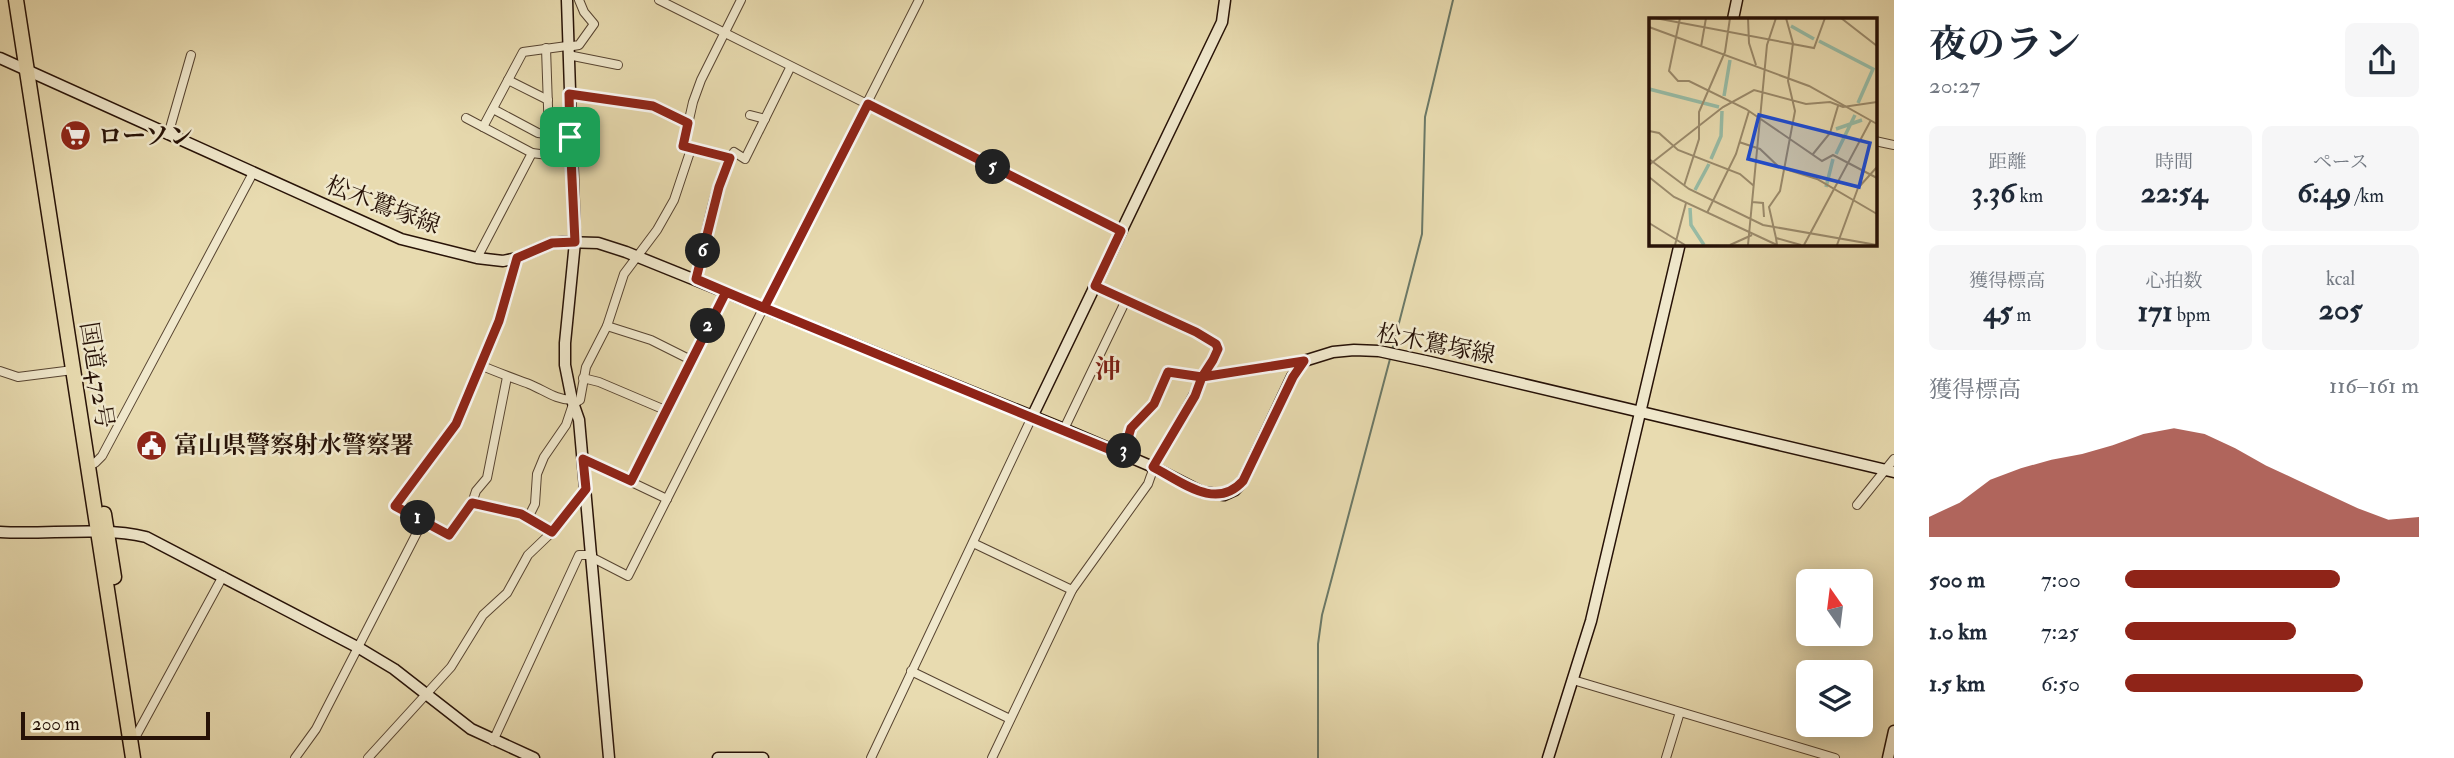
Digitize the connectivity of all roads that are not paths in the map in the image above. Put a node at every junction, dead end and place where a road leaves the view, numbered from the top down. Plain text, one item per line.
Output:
1 (16, 0) edge
2 (25, 0) edge
3 (567, 0) edge
4 (579, 0) edge
5 (659, 0) edge
6 (741, 0) edge
7 (919, 0) edge
8 (1225, 0) edge
9 (1737, 0) edge
10 (1733, 18) edge
11 (724, 33) junction
12 (546, 48) junction
13 (567, 49) junction
14 (191, 55) dead end
15 (0, 58) edge
16 (618, 65) dead end
17 (790, 68) junction
18 (32, 74) junction
19 (508, 80) junction
20 (569, 94) junction
21 (548, 100) junction
22 (868, 104) junction
23 (493, 109) junction
24 (750, 115) dead end
25 (466, 117) dead end
26 (765, 119) junction
27 (688, 123) junction
28 (483, 127) junction
29 (168, 135) junction
30 (548, 136) junction
31 (570, 137) junction
32 (1876, 141) edge
33 (1894, 145) edge
34 (691, 149) junction
35 (532, 153) junction
36 (571, 158) junction
37 (730, 158) junction
38 (253, 173) junction
39 (1121, 231) junction
40 (575, 242) junction
41 (1680, 245) edge
42 (637, 257) junction
43 (477, 258) junction
44 (517, 258) junction
45 (696, 279) junction
46 (1095, 286) junction
47 (726, 292) junction
48 (1126, 300) junction
49 (764, 308) junction
50 (607, 326) junction
51 (691, 360) junction
52 (1304, 361) junction
53 (480, 365) junction
54 (73, 370) junction
55 (0, 371) edge
56 (507, 377) junction
57 (1202, 377) junction
58 (583, 378) junction
59 (573, 402) junction
60 (666, 410) junction
61 (1641, 411) junction
62 (1032, 417) junction
63 (1063, 429) junction
64 (1123, 455) junction
65 (583, 459) junction
66 (1894, 459) edge
67 (95, 463) junction
68 (1153, 467) junction
69 (1890, 471) edge
70 (631, 481) junction
71 (586, 489) junction
72 (667, 499) junction
73 (472, 503) junction
74 (1857, 505) dead end
75 (528, 518) junction
76 (423, 521) junction
77 (0, 532) edge
78 (102, 532) junction
79 (552, 532) junction
80 (973, 543) junction
81 (592, 556) junction
82 (223, 576) junction
83 (1072, 590) junction
84 (359, 648) junction
85 (911, 671) junction
86 (1573, 680) junction
87 (428, 695) junction
88 (1680, 712) junction
89 (1010, 719) junction
90 (1894, 732) edge
91 (137, 734) junction
92 (493, 741) junction
93 (133, 756) edge
94 (295, 758) edge
95 (369, 758) edge
96 (534, 758) edge
97 (609, 758) edge
98 (718, 758) edge
99 (763, 758) edge
100 (871, 758) edge
101 (992, 758) edge
102 (1548, 758) edge
103 (1666, 758) edge
104 (1835, 758) edge
105 (1888, 758) edge

1 - 18 highway, 国道472号
2 - 18 highway, 国道472号
3 - 13 street
4 - 13 street
5 - 11 street
6 - 11 street
7 - 22 street
8 - 39 street
9 - 10 street
11 - 17 street
11 - 27 street
12 - 13 street
12 - 19 street
12 - 21 street
13 - 16 street
13 - 20 street
14 - 29 street
15 - 18 street, 松木鷲塚線
17 - 22 street
17 - 26 street
18 - 29 street, 松木鷲塚線
18 - 54 highway, 国道472号
18 - 67 highway, 国道472号
19 - 21 street
19 - 23 street
20 - 27 street
20 - 31 street
21 - 30 street
22 - 39 street
22 - 49 street
23 - 28 street
23 - 30 street
24 - 26 street
25 - 28 street
26 - 37 street
27 - 34 street
28 - 35 street
29 - 38 street, 松木鷲塚線
30 - 31 street
31 - 36 street
32 - 33 street
34 - 37 street
34 - 42 street
35 - 36 street
35 - 43 street
36 - 40 street
37 - 45 street
38 - 43 street, 松木鷲塚線
38 - 67 street
39 - 46 street
40 - 42 street, 松木鷲塚線
40 - 44 street, 松木鷲塚線
40 - 59 street
41 - 61 street
42 - 45 street, 松木鷲塚線
42 - 50 street
43 - 44 street, 松木鷲塚線
44 - 53 street
45 - 47 street, 松木鷲塚線
46 - 48 street
46 - 62 street
47 - 49 street, 松木鷲塚線
47 - 51 street
48 - 57 street
48 - 63 street
49 - 62 street, 松木鷲塚線
49 - 72 street
50 - 51 street
50 - 58 street
51 - 60 street
52 - 57 street
52 - 61 street, 松木鷲塚線
52 - 68 street, 松木鷲塚線
53 - 56 street
53 - 76 street
54 - 55 street
54 - 78 highway, 国道472号
56 - 59 street
56 - 73 street
57 - 64 street
57 - 68 street
58 - 59 street
58 - 60 street
59 - 65 street
59 - 75 street
60 - 70 street
61 - 69 street, 松木鷲塚線
61 - 86 street
62 - 63 street, 松木鷲塚線
62 - 80 street
63 - 64 street, 松木鷲塚線
64 - 68 street, 松木鷲塚線
65 - 70 street
65 - 71 street
66 - 69 street
67 - 78 highway, 国道472号
68 - 83 street
69 - 74 street
70 - 72 street
71 - 79 street
71 - 81 street
72 - 81 street
73 - 75 street
73 - 76 street
75 - 79 street
76 - 84 street
77 - 78 street
78 - 82 street
78 - 91 highway, 国道472号
78 - 93 highway, 国道472号
79 - 87 street
80 - 83 street
80 - 85 street
81 - 92 street
81 - 97 street
82 - 84 street
82 - 91 street
83 - 89 street
84 - 87 street
84 - 94 street
85 - 89 street
85 - 100 street
86 - 88 street
86 - 102 street
87 - 92 street
87 - 95 street
88 - 103 street
88 - 104 street
89 - 101 street
90 - 105 street
91 - 93 highway, 国道472号
92 - 96 street
98 - 99 street

